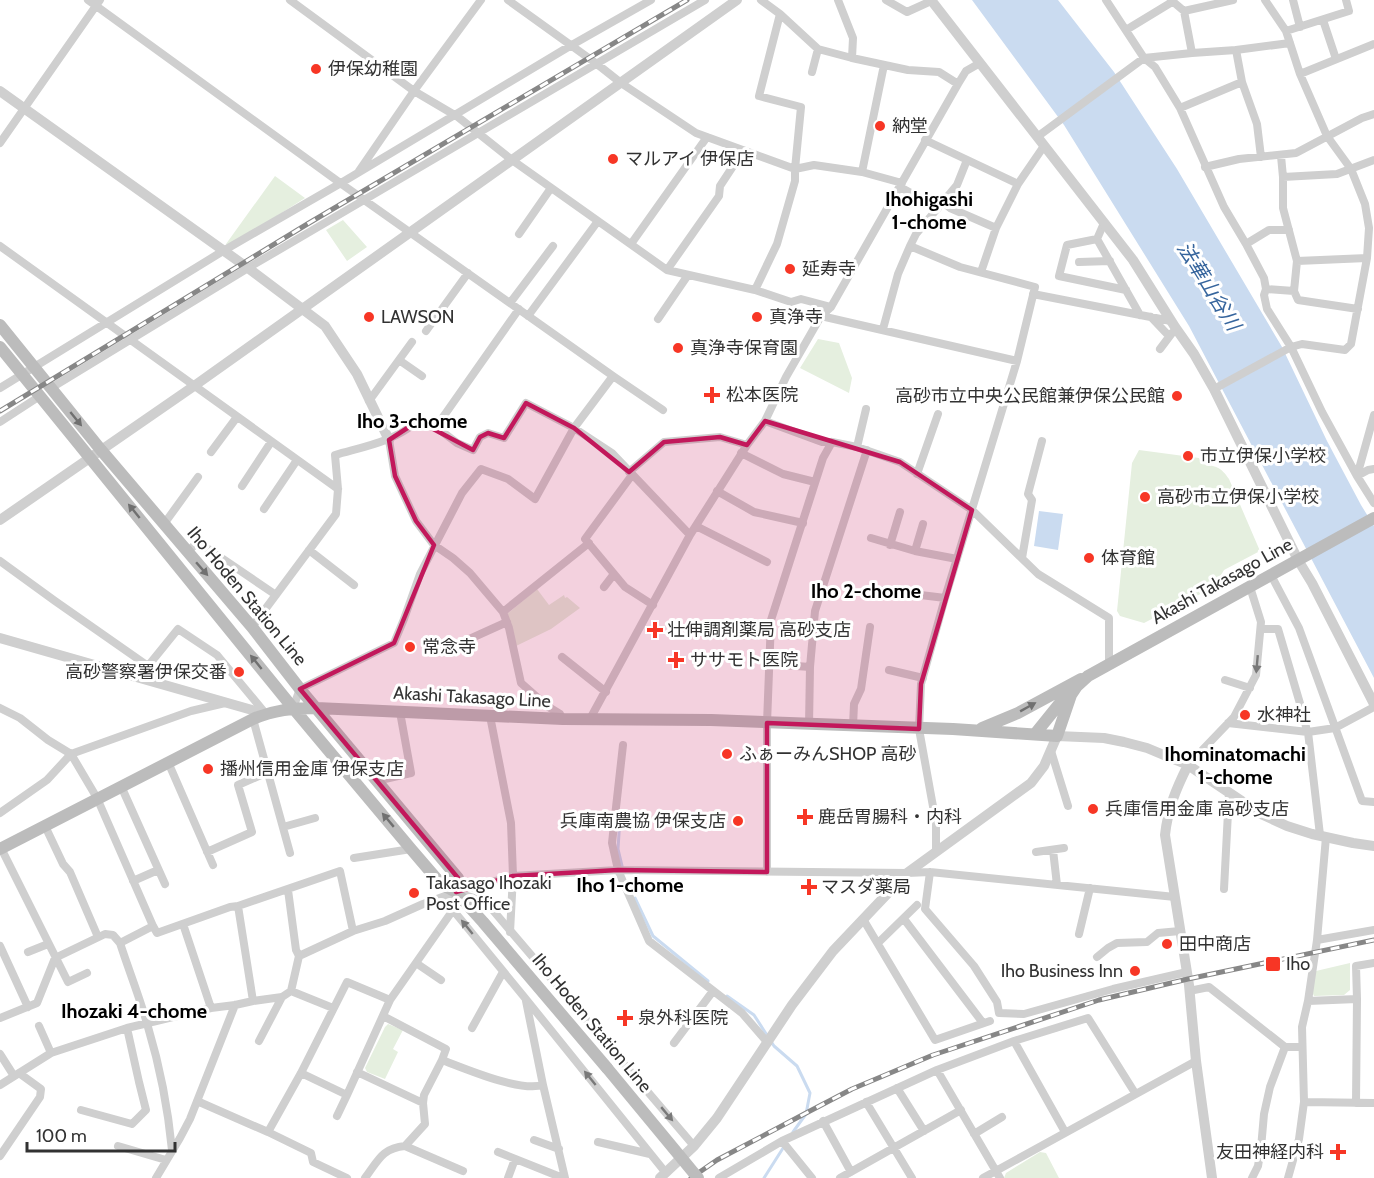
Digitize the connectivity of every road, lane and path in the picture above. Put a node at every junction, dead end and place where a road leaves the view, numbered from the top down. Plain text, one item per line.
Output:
1 (88, 0) edge
2 (290, 0) edge
3 (481, 0) edge
4 (508, 0) edge
5 (651, 0) edge
6 (705, 0) edge
7 (737, 0) edge
8 (761, 0) edge
9 (838, 0) edge
10 (886, 0) edge
11 (931, 0) edge
12 (1106, 0) edge
13 (1152, 0) edge
14 (1233, 0) edge
15 (1265, 0) edge
16 (1293, 0) edge
17 (1346, 0) edge
18 (1172, 1) edge
19 (98, 3) edge
20 (1157, 10) junction
21 (1184, 11) junction
22 (780, 14) junction
23 (1323, 20) junction
24 (1300, 27) junction
25 (1126, 30) junction
26 (1286, 32) junction
27 (1290, 43) junction
28 (1374, 44) edge
29 (570, 46) junction
30 (818, 49) junction
31 (1236, 50) junction
32 (1192, 53) junction
33 (852, 58) junction
34 (1144, 58) junction
35 (1336, 59) junction
36 (980, 63) junction
37 (597, 64) junction
38 (884, 65) junction
39 (812, 72) dead end
40 (1300, 74) junction
41 (1242, 82) junction
42 (621, 83) junction
43 (958, 84) junction
44 (0, 91) edge
45 (414, 91) junction
46 (1180, 108) junction
47 (25, 109) junction
48 (1374, 114) edge
49 (454, 115) junction
50 (478, 133) junction
51 (1327, 136) junction
52 (707, 137) junction
53 (925, 140) junction
54 (0, 142) edge
55 (1041, 142) junction
56 (743, 151) junction
57 (1281, 156) junction
58 (1261, 157) junction
59 (512, 160) junction
60 (967, 160) junction
61 (1374, 160) edge
62 (1205, 167) junction
63 (795, 169) junction
64 (1351, 169) junction
65 (862, 172) junction
66 (358, 173) junction
67 (1283, 177) junction
68 (340, 183) junction
69 (1018, 184) junction
70 (901, 185) junction
71 (551, 188) junction
72 (364, 200) junction
73 (940, 205) junction
74 (598, 221) junction
75 (1104, 223) junction
76 (996, 228) junction
77 (1289, 230) junction
78 (410, 232) junction
79 (519, 234) dead end
80 (1097, 239) junction
81 (1246, 243) junction
82 (631, 244) junction
83 (0, 246) edge
84 (553, 246) dead end
85 (910, 246) junction
86 (223, 251) junction
87 (1367, 258) junction
88 (1110, 261) junction
89 (1297, 261) junction
90 (1079, 262) dead end
91 (248, 268) junction
92 (667, 270) junction
93 (981, 272) junction
94 (468, 273) junction
95 (688, 275) junction
96 (1266, 289) junction
97 (755, 290) junction
98 (1126, 290) junction
99 (1294, 291) junction
100 (1033, 294) junction
101 (510, 303) junction
102 (831, 307) junction
103 (302, 308) junction
104 (519, 309) junction
105 (1358, 309) junction
106 (1140, 315) junction
107 (528, 316) junction
108 (821, 316) junction
109 (1150, 317) junction
110 (658, 319) dead end
111 (106, 323) junction
112 (0, 325) edge
113 (1172, 328) junction
114 (883, 329) junction
115 (426, 331) dead end
116 (130, 340) junction
117 (412, 342) dead end
118 (0, 347) edge
119 (1291, 347) junction
120 (1160, 350) dead end
121 (399, 360) junction
122 (1017, 361) junction
123 (34, 366) junction
124 (22, 374) junction
125 (422, 376) dead end
126 (613, 376) junction
127 (194, 386) junction
128 (0, 388) edge
129 (51, 388) junction
130 (1214, 389) junction
131 (40, 396) junction
132 (369, 401) junction
133 (866, 409) dead end
134 (663, 410) dead end
135 (938, 414) dead end
136 (1374, 415) edge
137 (237, 417) junction
138 (765, 421) junction
139 (0, 422) edge
140 (436, 427) junction
141 (574, 428) junction
142 (389, 440) junction
143 (1042, 441) dead end
144 (271, 442) junction
145 (832, 442) junction
146 (857, 447) junction
147 (744, 449) junction
148 (867, 450) junction
149 (211, 452) dead end
150 (96, 454) junction
151 (297, 460) junction
152 (1374, 469) edge
153 (631, 473) junction
154 (917, 474) junction
155 (1357, 476) junction
156 (198, 477) dead end
157 (815, 482) junction
158 (242, 486) dead end
159 (338, 489) junction
160 (717, 491) junction
161 (260, 494) dead end
162 (1374, 503) edge
163 (972, 510) junction
164 (900, 512) dead end
165 (1374, 518) edge
166 (0, 520) edge
167 (803, 523) junction
168 (164, 524) junction
169 (923, 524) dead end
170 (696, 526) junction
171 (690, 535) junction
172 (870, 538) dead end
173 (589, 543) junction
174 (434, 544) junction
175 (890, 544) junction
176 (309, 550) junction
177 (915, 551) junction
178 (187, 552) junction
179 (1302, 557) junction
180 (1022, 558) junction
181 (957, 559) junction
182 (0, 561) edge
183 (767, 562) dead end
184 (614, 574) junction
185 (1270, 575) junction
186 (354, 585) dead end
187 (604, 587) dead end
188 (1250, 587) junction
189 (880, 590) dead end
190 (276, 595) junction
191 (945, 598) junction
192 (653, 605) junction
193 (503, 612) junction
194 (507, 622) junction
195 (252, 627) junction
196 (870, 627) dead end
197 (1261, 629) junction
198 (0, 638) edge
199 (454, 646) dead end
200 (562, 657) dead end
201 (769, 664) junction
202 (1110, 664) junction
203 (148, 666) junction
204 (810, 667) junction
205 (889, 670) dead end
206 (1088, 676) junction
207 (145, 678) junction
208 (923, 678) junction
209 (1225, 680) dead end
210 (1250, 688) junction
211 (300, 689) junction
212 (606, 692) junction
213 (1071, 695) junction
214 (225, 703) junction
215 (1374, 706) edge
216 (0, 708) edge
217 (293, 708) junction
218 (316, 708) junction
219 (400, 712) junction
220 (267, 714) junction
221 (490, 716) junction
222 (253, 719) junction
223 (563, 719) junction
224 (590, 719) junction
225 (767, 723) junction
226 (1228, 723) junction
227 (809, 724) junction
228 (853, 726) junction
229 (1335, 728) junction
230 (919, 729) junction
231 (975, 730) junction
232 (1308, 732) junction
233 (1035, 734) junction
234 (1057, 736) junction
235 (622, 745) dead end
236 (1050, 751) junction
237 (71, 754) junction
238 (168, 762) junction
239 (1188, 765) junction
240 (268, 772) junction
241 (376, 781) junction
242 (121, 786) junction
243 (1229, 793) junction
244 (97, 798) junction
245 (1374, 802) edge
246 (1068, 806) dead end
247 (0, 813) edge
248 (315, 818) dead end
249 (45, 826) junction
250 (283, 827) junction
251 (1323, 836) junction
252 (1374, 846) edge
253 (1, 848) edge
254 (1064, 848) dead end
255 (411, 849) junction
256 (1053, 849) junction
257 (207, 852) junction
258 (936, 852) junction
259 (1036, 852) dead end
260 (290, 853) dead end
261 (354, 858) dead end
262 (213, 865) dead end
263 (158, 870) junction
264 (618, 870) junction
265 (767, 872) junction
266 (930, 872) junction
267 (907, 873) junction
268 (513, 876) junction
269 (134, 881) junction
270 (165, 884) dead end
271 (1057, 885) junction
272 (1090, 888) junction
273 (1224, 889) dead end
274 (288, 890) junction
275 (456, 892) junction
276 (1175, 897) junction
277 (917, 905) dead end
278 (238, 906) junction
279 (453, 910) junction
280 (863, 919) junction
281 (904, 919) junction
282 (183, 924) junction
283 (153, 926) junction
284 (1374, 930) edge
285 (352, 931) junction
286 (1180, 931) junction
287 (510, 932) junction
288 (1079, 934) dead end
289 (98, 937) junction
290 (1317, 939) junction
291 (120, 943) junction
292 (878, 943) junction
293 (48, 944) junction
294 (0, 946) edge
295 (28, 952) dead end
296 (299, 956) junction
297 (1097, 957) dead end
298 (55, 958) junction
299 (416, 963) junction
300 (1374, 963) edge
301 (503, 972) junction
302 (1187, 972) junction
303 (87, 973) dead end
304 (441, 980) dead end
305 (291, 991) junction
306 (713, 991) junction
307 (1189, 991) junction
308 (282, 997) junction
309 (525, 998) junction
310 (1357, 999) junction
311 (390, 1000) junction
312 (253, 1001) junction
313 (1308, 1001) junction
314 (235, 1005) junction
315 (28, 1006) junction
316 (211, 1008) junction
317 (333, 1008) junction
318 (383, 1017) junction
319 (0, 1018) edge
320 (147, 1022) junction
321 (39, 1026) dead end
322 (127, 1028) junction
323 (472, 1028) dead end
324 (259, 1041) dead end
325 (1014, 1041) junction
326 (674, 1043) dead end
327 (768, 1043) junction
328 (1285, 1047) junction
329 (1302, 1047) junction
330 (51, 1053) junction
331 (0, 1054) edge
332 (442, 1060) junction
333 (1196, 1060) junction
334 (937, 1070) junction
335 (357, 1072) junction
336 (301, 1073) junction
337 (16, 1075) junction
338 (0, 1085) edge
339 (543, 1085) junction
340 (897, 1088) junction
341 (1135, 1093) junction
342 (347, 1095) junction
343 (197, 1101) junction
344 (866, 1102) junction
345 (1304, 1102) junction
346 (423, 1103) junction
347 (1356, 1103) junction
348 (1374, 1103) edge
349 (81, 1110) dead end
350 (961, 1110) junction
351 (337, 1116) dead end
352 (1002, 1118) dead end
353 (823, 1121) junction
354 (924, 1131) junction
355 (268, 1132) junction
356 (1065, 1132) junction
357 (975, 1134) junction
358 (534, 1140) dead end
359 (782, 1141) junction
360 (598, 1142) dead end
361 (118, 1146) dead end
362 (405, 1146) junction
363 (694, 1146) junction
364 (893, 1148) junction
365 (559, 1149) junction
366 (172, 1150) junction
367 (498, 1152) dead end
368 (650, 1154) junction
369 (0, 1156) edge
370 (515, 1159) junction
371 (166, 1160) junction
372 (463, 1171) dead end
373 (851, 1172) junction
374 (998, 1174) edge
375 (663, 1176) edge
376 (910, 1177) edge
377 (156, 1178) edge
378 (347, 1178) edge
379 (365, 1178) edge
380 (508, 1178) edge
381 (564, 1178) edge
382 (698, 1178) edge
383 (719, 1178) edge
384 (812, 1178) edge
385 (840, 1178) edge
386 (983, 1178) edge
387 (1212, 1178) edge
388 (1252, 1178) edge
389 (1288, 1178) edge

1 - 19 street
2 - 45 street
3 - 45 street
4 - 29 street
5 - 29 street
6 - 37 street
7 - 42 street
8 - 22 street
9 - 33 street
10 - 11 street
11 - 36 street
12 - 25 street
13 - 20 street
14 - 21 street
15 - 26 street
16 - 24 street
17 - 23 street
18 - 20 street
18 - 21 street
19 - 47 street
19 - 68 street
20 - 25 street
21 - 32 street
22 - 30 street
22 - 63 street
23 - 24 street
23 - 35 street
24 - 26 street
25 - 34 street
26 - 27 street
27 - 31 street
27 - 40 street
28 - 35 street
29 - 37 street
29 - 49 street
30 - 33 street
30 - 39 street
31 - 32 street
31 - 41 street
32 - 34 street
33 - 38 street
34 - 46 street
34 - 55 street
35 - 40 street
36 - 43 street
36 - 55 street
37 - 42 street
37 - 50 street
38 - 43 street
38 - 65 street
40 - 51 street
41 - 46 street
41 - 58 street
42 - 52 street
42 - 59 street
43 - 53 street
44 - 47 street
45 - 49 street
45 - 66 street
46 - 62 street
47 - 54 street
47 - 86 street
48 - 51 street
49 - 50 street
49 - 66 street
50 - 59 street
50 - 72 street
51 - 57 street
51 - 64 street
52 - 56 street
52 - 82 street
53 - 60 street
53 - 70 street
55 - 69 street
55 - 75 street
56 - 63 street
56 - 92 street
57 - 58 street
57 - 67 street
58 - 62 street
59 - 71 street
59 - 78 street
60 - 69 street
60 - 73 street
61 - 64 street
62 - 81 street
63 - 65 street
63 - 97 street
64 - 67 street
64 - 87 street
65 - 70 street
66 - 68 street
67 - 77 street
68 - 72 street
68 - 86 street
69 - 76 street
70 - 73 street
70 - 102 street
71 - 74 street
71 - 79 street
72 - 78 street
72 - 91 street
73 - 76 street
73 - 85 street
74 - 82 street
74 - 107 street
75 - 80 street
75 - 113 street
76 - 93 street
77 - 81 street
77 - 89 street
78 - 94 street
78 - 103 street
80 - 88 street
80 - 98 street
81 - 96 street
82 - 92 street
83 - 111 street
84 - 101 street
85 - 93 street
85 - 114 street
86 - 91 street
86 - 111 street
87 - 89 street
87 - 105 street
88 - 90 street
88 - 98 street
89 - 99 street
91 - 103 street
91 - 116 street
92 - 95 street
93 - 100 street
94 - 101 street
94 - 115 street
95 - 97 street
95 - 110 street
96 - 99 street
96 - 119 street
97 - 102 street
98 - 106 street
99 - 105 street
100 - 106 street
100 - 122 street
101 - 104 street
102 - 108 street
103 - 127 street
103 - 132 street
104 - 107 street
104 - 140 street
105 - 119 street
106 - 109 street
107 - 126 street
108 - 114 street
108 - 138 street
109 - 113 street
109 - 113 street
111 - 116 street
111 - 123 street
112 - 123 main road, Iho Hoden Station Line
113 - 120 street
113 - 130 street
114 - 122 street
116 - 127 street
116 - 129 street
117 - 121 street
118 - 124 main road, Iho Hoden Station Line
119 - 130 street
119 - 155 street
121 - 125 street
121 - 132 street
122 - 163 street
123 - 124 street
123 - 129 main road, Iho Hoden Station Line
124 - 128 street
124 - 131 main road, Iho Hoden Station Line
126 - 134 street
126 - 141 street
127 - 137 street
127 - 150 street
129 -> 150 main road, Iho Hoden Station Line
130 - 179 street
131 - 139 street
131 - 150 main road, Iho Hoden Station Line
132 - 142 street
133 - 146 street
135 - 154 street
136 - 155 street
137 - 144 street
137 - 149 street
138 - 145 street
138 - 147 street
140 - 141 street
140 - 142 street
141 - 153 street
141 - 174 street
142 - 159 street
142 - 174 street
143 - 180 street
144 - 151 street
144 - 158 street
145 - 146 street
145 - 157 street
146 - 148 street
147 - 153 street
147 - 157 street
147 - 160 street
148 - 154 street
148 - 204 street
150 - 166 street
150 - 168 main road, Iho Hoden Station Line
217 -> 150 main road, Iho Hoden Station Line
151 - 159 street
151 - 161 street
152 - 155 street
153 - 171 street
153 - 173 street
154 - 163 street
155 - 162 street
156 - 168 street
157 - 167 street
159 - 176 street
160 - 167 street
160 - 170 street
163 - 180 street
163 - 181 street
164 - 175 street
165 - 179 main road, Akashi Takasago Line
167 - 201 street
168 - 178 main road, Iho Hoden Station Line
169 - 177 street
170 - 171 street
170 - 183 street
171 - 192 street
172 - 175 street
173 - 184 street
173 - 193 street
174 - 193 street
174 - 211 street
175 - 177 street
176 - 186 street
176 - 190 street
177 - 181 street
178 - 190 street
178 -> 195 main road, Iho Hoden Station Line
179 - 185 main road, Akashi Takasago Line
179 - 215 street
180 - 202 street
181 - 191 street
182 - 203 street
184 - 187 street
184 - 192 street
185 - 188 main road, Akashi Takasago Line
185 - 229 street
188 - 197 street
188 - 202 main road, Akashi Takasago Line
189 - 191 street
190 - 195 street
191 - 208 street
192 - 212 street
193 - 194 street
194 - 199 street
194 - 223 street
195 - 211 main road, Iho Hoden Station Line
196 - 228 street
197 -> 210 street
197 - 232 street
198 - 207 street
200 - 212 street
201 - 204 street
201 - 225 street
202 - 206 main road, Akashi Takasago Line
203 - 207 street
203 - 220 street
204 - 227 street
205 - 208 street
206 - 213 main road, Akashi Takasago Line
231 -> 206 main road, Akashi Takasago Line
207 - 214 street
208 - 230 street
209 - 210 street
210 - 226 street
211 - 217 street
211 - 218 main road, Iho Hoden Station Line
212 - 224 street
213 - 233 main road, Akashi Takasago Line
213 - 234 main road, Akashi Takasago Line
214 - 220 street
214 - 237 street
215 - 229 street
216 - 237 street
217 - 218 main road, Akashi Takasago Line
217 - 220 main road, Akashi Takasago Line
255 -> 217 main road, Iho Hoden Station Line
218 - 219 main road, Akashi Takasago Line
218 - 241 main road, Iho Hoden Station Line
219 - 221 main road, Akashi Takasago Line
219 - 241 street
220 - 222 main road, Akashi Takasago Line
221 - 223 main road, Akashi Takasago Line
221 - 268 street
222 - 238 main road, Akashi Takasago Line
222 - 240 street
223 - 224 main road, Akashi Takasago Line
224 - 225 main road, Akashi Takasago Line
225 - 227 main road, Akashi Takasago Line
225 - 265 street
226 - 232 street
226 - 239 street
227 - 228 main road, Akashi Takasago Line
228 - 230 main road, Akashi Takasago Line
229 - 232 street
229 - 245 street
230 - 231 main road, Akashi Takasago Line
230 - 258 street
231 - 233 main road, Akashi Takasago Line
232 - 251 street
233 - 234 main road, Akashi Takasago Line
234 - 236 street
234 - 239 street
235 - 264 street
236 - 246 street
236 - 258 street
237 - 244 street
237 - 247 street
238 - 242 main road, Akashi Takasago Line
238 - 257 street
239 - 243 street
239 - 276 street
240 - 250 street
240 - 257 street
241 - 275 main road, Iho Hoden Station Line
242 - 244 main road, Akashi Takasago Line
242 - 263 street
243 - 251 street
243 - 273 street
244 - 249 main road, Akashi Takasago Line
244 - 269 street
248 - 250 street
249 - 253 main road, Akashi Takasago Line
249 - 289 street
250 - 260 street
251 - 252 street
251 - 290 street
253 - 293 street
254 - 256 street
255 - 261 street
255 - 275 main road, Iho Hoden Station Line
256 - 259 street
256 - 271 street
257 - 262 street
258 - 267 street
263 - 269 street
263 - 270 street
264 - 265 street
264 - 268 street
264 - 306 street
265 - 267 street
266 - 267 street
266 - 271 street
266 - 302 street
267 - 280 street
268 - 275 street
268 - 287 street
269 - 283 street
271 - 272 street
272 - 276 street
272 - 288 street
274 - 278 street
274 - 285 street
274 - 296 street
275 - 279 street
275 - 285 street
275 - 287 street
275 - 382 main road, Iho Hoden Station Line, bridge
276 - 286 street
277 - 281 street
278 - 282 street
278 - 312 street
279 - 299 street
301 -> 279 street
280 - 292 street
280 - 327 street
281 - 292 street
281 - 292 street
282 - 283 street
282 - 316 street
283 - 291 street
284 - 290 street
285 - 296 street
286 - 297 street
286 - 302 street
287 -> 363 street
289 - 291 street
289 - 298 street
290 - 313 street
291 - 320 street
293 - 295 street
293 - 298 street
294 - 315 street
296 - 305 street
298 - 303 street
298 - 315 street
299 - 304 street
299 - 311 street
300 - 310 street
301 - 309 street
301 - 323 street
302 - 307 street
305 - 308 street
305 - 317 street
306 - 326 street
306 - 327 street
307 - 328 street
307 - 333 street
308 - 312 street
308 - 324 street
309 - 339 street
368 -> 309 street
310 - 313 street
310 - 347 street
311 - 317 street
311 - 318 street
312 - 314 street
313 - 329 street
314 - 316 street
314 - 343 street
315 - 319 street
316 - 320 street
317 - 336 street
318 - 332 street
318 - 335 street
320 - 322 street
320 - 366 street
321 - 330 street
322 - 330 street
322 - 349 street
325 - 334 street
325 - 341 street
325 - 356 street
327 - 363 street
328 - 329 street
328 - 388 street
329 - 345 street
330 - 337 street
331 - 337 street
332 - 339 street
332 - 346 street
333 - 341 street
333 - 387 street
334 - 340 street
334 - 350 street
335 - 342 street
335 - 346 street
336 - 342 street
336 - 355 street
337 - 338 street
337 - 369 street
339 - 365 street
340 - 344 street
340 - 354 street
341 - 356 street
342 - 351 street
343 - 355 street
343 - 366 street
344 - 353 street
344 - 364 street
345 - 347 street
345 - 389 street
346 - 362 street
347 - 348 street
350 - 354 street
350 - 357 street
352 - 357 street
353 - 359 street
353 - 373 street
354 - 364 street
355 - 378 street
356 - 374 street
357 - 374 street
358 - 365 street
359 - 383 street
359 - 384 street
360 - 368 street
361 - 371 street
362 - 372 street
362 - 379 street
363 - 375 street
364 - 373 street
364 - 376 street
365 - 381 street
366 - 371 street
367 - 370 street
368 - 375 street
370 - 380 street
370 - 381 street
371 - 377 street
373 - 385 street
374 - 386 street

